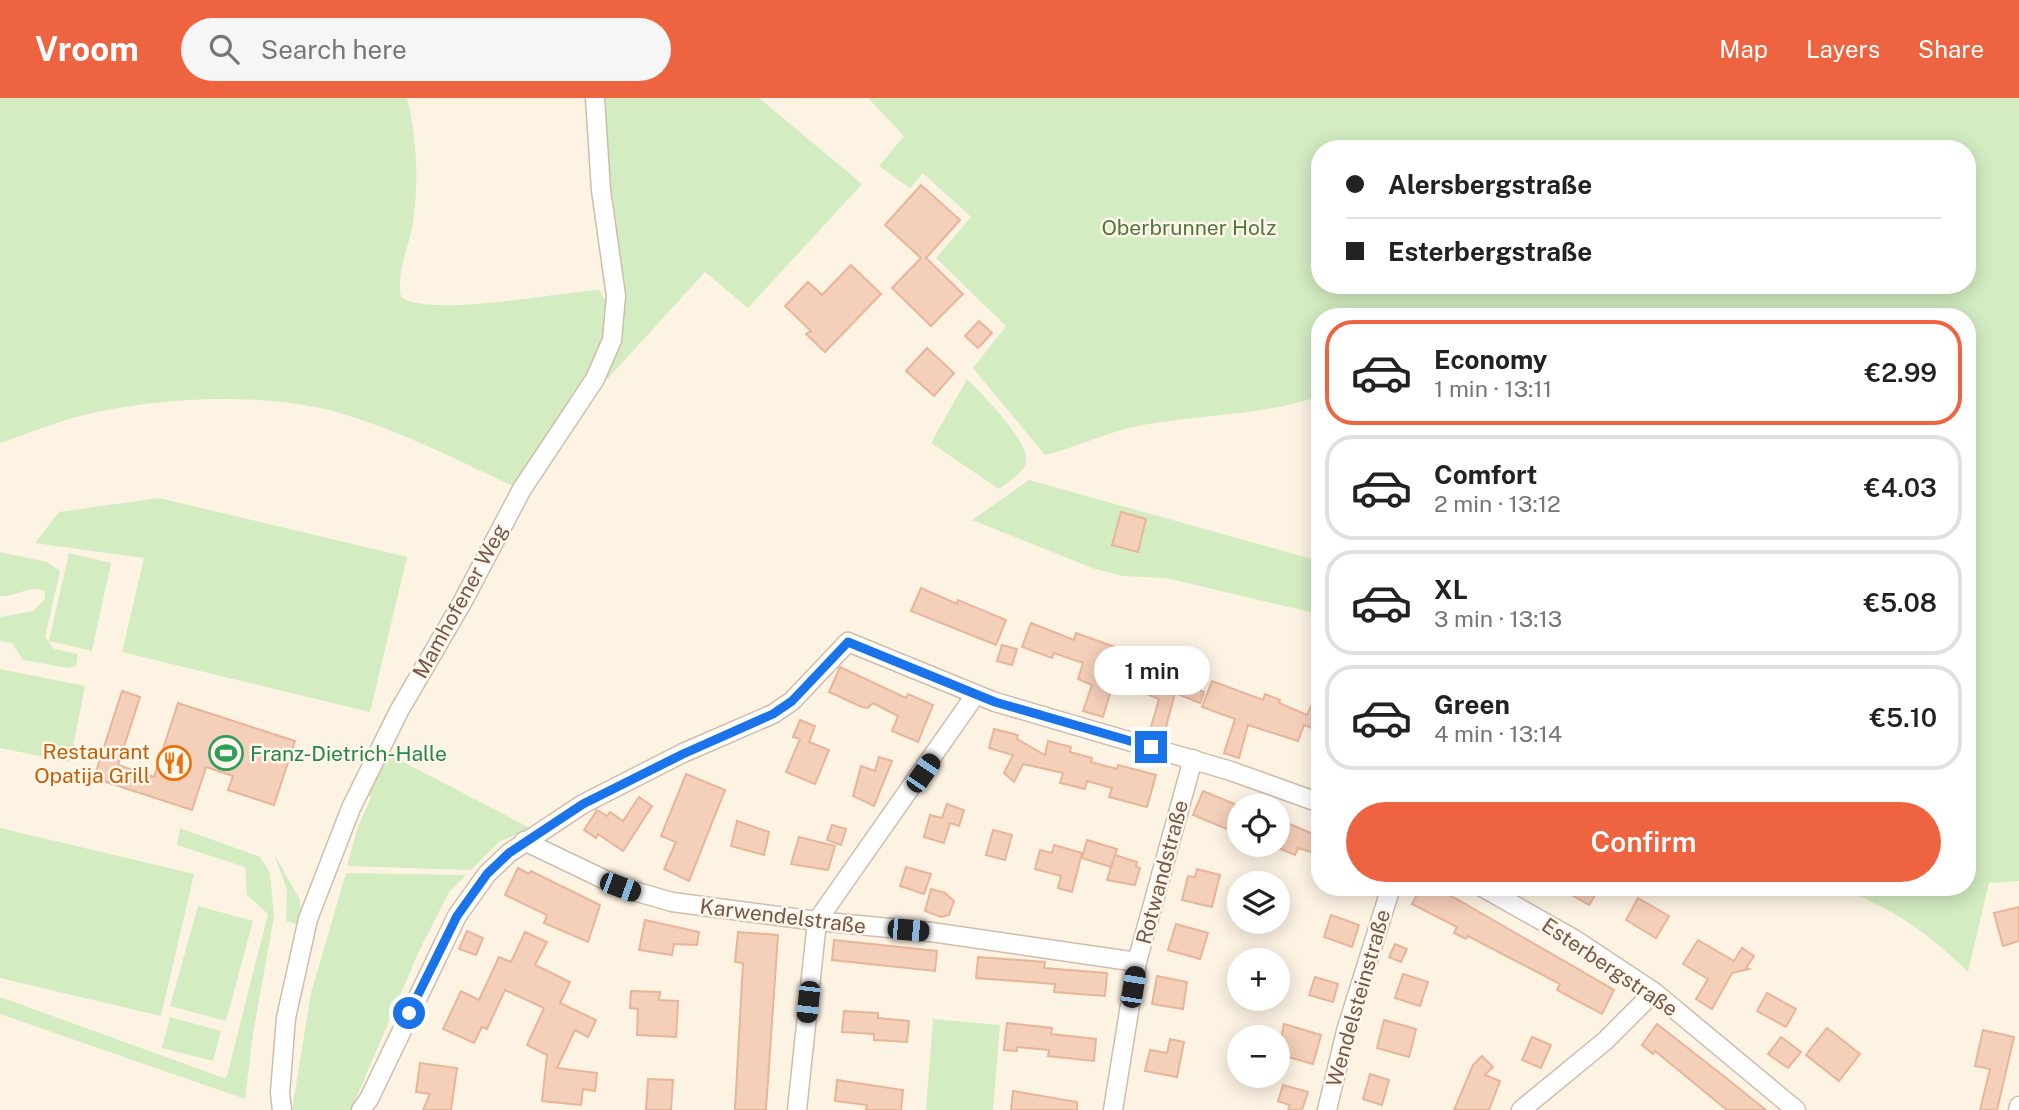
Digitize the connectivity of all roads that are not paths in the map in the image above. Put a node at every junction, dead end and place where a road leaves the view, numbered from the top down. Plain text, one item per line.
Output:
1 (595, 98) edge
2 (976, 694) junction
3 (1193, 759) junction
4 (1311, 800) edge
5 (524, 841) junction
6 (1388, 896) edge
7 (1498, 896) edge
8 (817, 921) junction
9 (1137, 962) junction
10 (1654, 992) junction
11 (282, 1110) edge
12 (361, 1110) edge
13 (797, 1110) edge
14 (1113, 1110) edge
15 (1327, 1110) edge
16 (1521, 1110) edge
17 (1796, 1110) edge

1 - 11 street, Mamhofener Weg
2 - 3 street
2 - 5 street
2 - 8 street
3 - 4 street
3 - 9 street, Rotwandstraße
5 - 8 street, Karwendelstraße
5 - 12 street
6 - 15 street, Wendelsteinstraße
7 - 10 street, Esterbergstraße
8 - 9 street, Karwendelstraße
8 - 13 street
9 - 14 street, Rotwandstraße
10 - 16 street
10 - 17 street, Esterbergstraße

